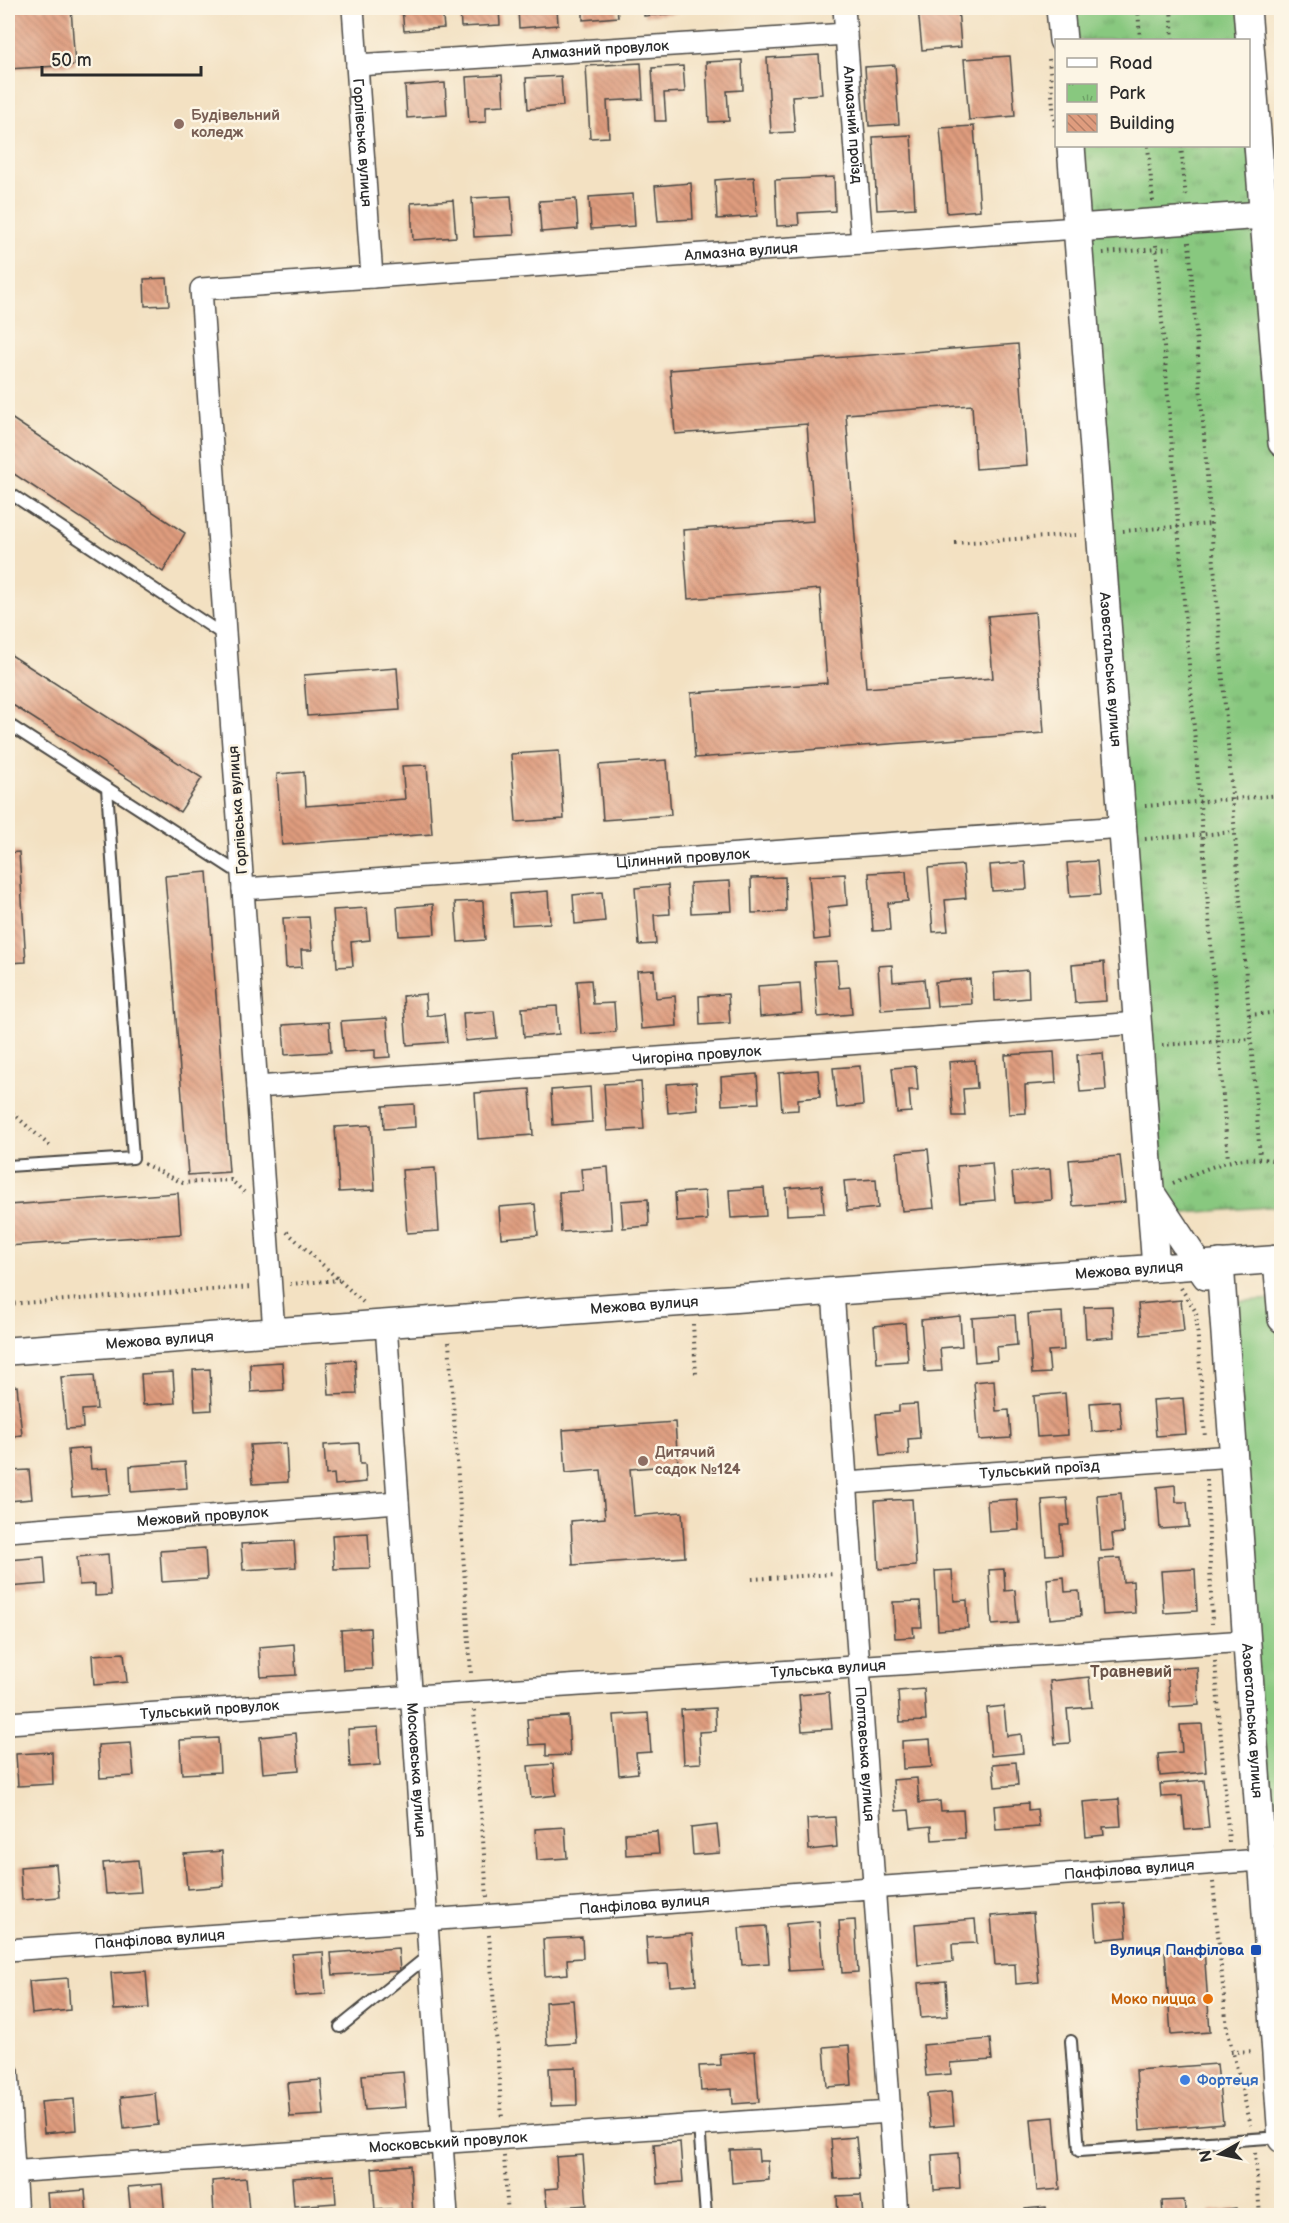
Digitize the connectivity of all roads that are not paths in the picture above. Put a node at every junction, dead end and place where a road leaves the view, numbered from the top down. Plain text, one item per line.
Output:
1 (353, 8) edge
2 (844, 8) edge
3 (1060, 8) edge
4 (1247, 8) edge
5 (846, 34) junction
6 (1063, 39) edge
7 (357, 65) junction
8 (1071, 147) edge
9 (1272, 214) edge
10 (1077, 228) junction
11 (862, 243) junction
12 (372, 277) junction
13 (201, 289) joint
14 (1281, 443) edge
15 (8, 492) edge
16 (225, 636) junction
17 (8, 724) edge
18 (107, 788) junction
19 (1122, 825) junction
20 (243, 882) junction
21 (1138, 1023) junction
22 (257, 1087) junction
23 (8, 1166) edge
24 (1150, 1192) junction
25 (1279, 1259) edge
26 (1209, 1264) junction
27 (1156, 1268) junction
28 (833, 1291) junction
29 (1281, 1306) edge
30 (386, 1324) junction
31 (274, 1332) junction
32 (8, 1351) edge
33 (1233, 1456) junction
34 (846, 1483) junction
35 (398, 1502) junction
36 (8, 1531) edge
37 (1246, 1641) junction
38 (859, 1666) junction
39 (412, 1696) junction
40 (8, 1723) edge
41 (1271, 1859) edge
42 (874, 1887) junction
43 (427, 1919) junction
44 (8, 1950) edge
45 (429, 1954) junction
46 (340, 2027) dead end
47 (1071, 2041) dead end
48 (8, 2072) edge
49 (890, 2112) junction
50 (699, 2125) junction
51 (1281, 2137) edge
52 (442, 2143) junction
53 (11, 2172) edge
54 (17, 2216) edge
55 (447, 2216) edge
56 (706, 2216) edge
57 (897, 2216) edge

1 - 7 street, Горлівська вулиця
2 - 5 street, Алмазний проїзд
3 - 6 street
4 - 9 street
5 - 7 street, Алмазний провулок
5 - 11 street, Алмазний проїзд
7 - 12 street, Горлівська вулиця
8 - 10 street, Азовстальська вулиця
9 - 10 street, Алмазна вулиця
9 - 14 street
10 - 11 street, Алмазна вулиця
10 - 19 street, Азовстальська вулиця
11 - 12 street, Алмазна вулиця
12 - 13 street, Алмазна вулиця
13 - 16 street, Горлівська вулиця
15 - 16 lane
16 - 20 street, Горлівська вулиця
17 - 18 lane
18 - 20 lane
18 - 23 lane
19 - 20 street, Цілинний провулок
19 - 21 street, Азовстальська вулиця
20 - 22 street, Горлівська вулиця
21 - 22 street, Чигоріна провулок
21 - 24 street, Азовстальська вулиця
22 - 31 street, Горлівська вулиця
24 - 26 street, Азовстальська вулиця
24 - 27 street, Азовстальська вулиця
25 - 26 street, Межова вулиця
25 - 29 street
26 - 27 street, Межова вулиця
26 - 33 street, Азовстальська вулиця
27 - 28 street, Межова вулиця
28 - 30 street, Межова вулиця
28 - 34 street, Полтавська вулиця
30 - 31 street, Межова вулиця
30 - 35 street, Московська вулиця
31 - 32 street, Межова вулиця
33 - 34 street, Тульський проїзд
33 - 37 street, Азовстальська вулиця
34 - 38 street, Полтавська вулиця
35 - 36 street, Межовий провулок
35 - 39 street, Московська вулиця
37 - 38 street, Тульська вулиця
37 - 41 street, Азовстальська вулиця
38 - 39 street, Тульська вулиця
38 - 42 street, Полтавська вулиця
39 - 40 street, Тульський провулок
39 - 43 street, Московська вулиця
41 - 42 street, Панфілова вулиця
41 - 51 street, Азовстальська вулиця
42 - 43 street, Панфілова вулиця
42 - 49 street, Полтавська вулиця
43 - 44 street, Панфілова вулиця
43 - 45 street, Московська вулиця
45 - 46 lane
45 - 52 street, Московська вулиця
47 - 51 lane
48 - 53 street
49 - 50 street, Московський провулок
49 - 57 street, Полтавська вулиця
50 - 52 street, Московський провулок
50 - 56 lane
52 - 53 street, Московський провулок
52 - 55 street, Московська вулиця
53 - 54 street

